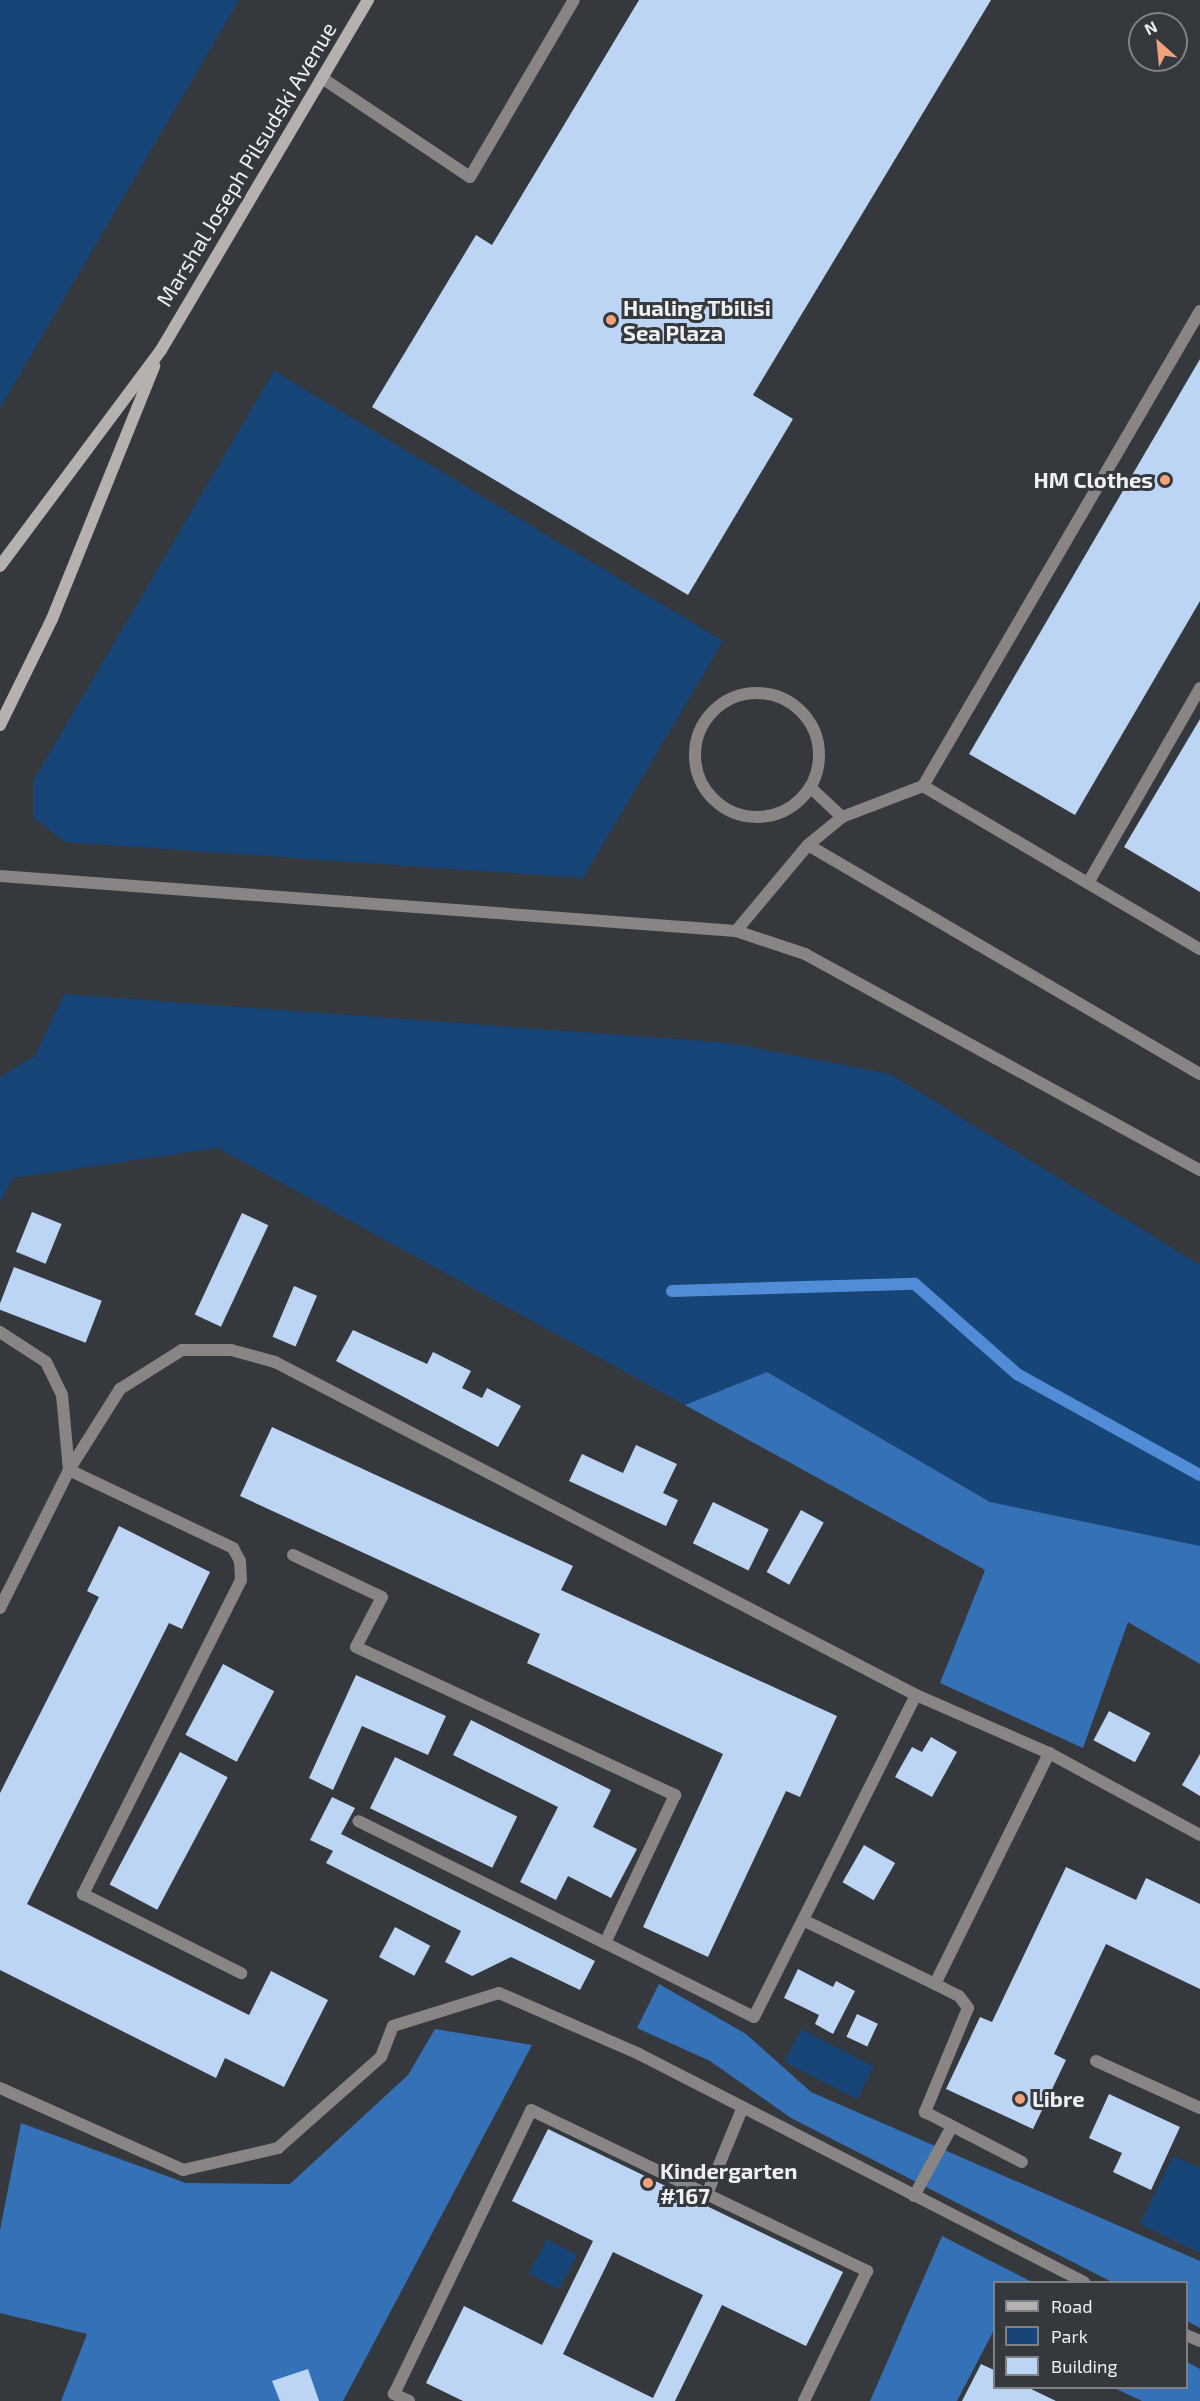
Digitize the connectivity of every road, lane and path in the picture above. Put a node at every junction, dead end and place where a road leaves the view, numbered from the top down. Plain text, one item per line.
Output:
1 (368, 0) edge
2 (574, 0) edge
3 (322, 78) junction
4 (1200, 311) edge
5 (161, 350) junction
6 (0, 566) edge
7 (1200, 688) edge
8 (0, 725) edge
9 (923, 786) junction
10 (810, 787) junction
11 (842, 817) junction
12 (808, 845) junction
13 (0, 876) edge
14 (1088, 883) junction
15 (736, 931) junction
16 (1200, 949) edge
17 (1200, 1074) edge
18 (1200, 1170) edge
19 (2, 1338) edge
20 (69, 1470) junction
21 (293, 1555) dead end
22 (0, 1608) edge
23 (916, 1695) junction
24 (1048, 1753) junction
25 (358, 1821) dead end
26 (1200, 1835) edge
27 (803, 1920) junction
28 (605, 1943) junction
29 (241, 1972) dead end
30 (935, 1984) junction
31 (1096, 2061) dead end
32 (0, 2088) edge
33 (1200, 2108) edge
34 (742, 2109) junction
35 (951, 2128) junction
36 (1022, 2162) dead end
37 (706, 2194) junction
38 (914, 2196) junction
39 (1080, 2281) edge
40 (409, 2401) edge
41 (804, 2401) edge

1 - 3 main road, Marshal Joseph Pilsudski Avenue
2 - 3 street
3 - 5 main road, Marshal Joseph Pilsudski Avenue
4 - 9 street
5 - 6 main road, Marshal Joseph Pilsudski Avenue
5 - 8 main road, Marshal Joseph Pilsudski Avenue
7 - 14 street
9 - 11 street
9 - 14 street
10 - 10 street
10 - 11 street
11 - 12 street
12 - 15 street
12 - 17 street
13 - 15 street
14 - 16 street
15 - 18 street
19 - 20 street
20 - 22 street
20 - 23 street
20 - 29 street
21 - 28 street
23 - 24 street
23 - 27 street
24 - 26 street
24 - 30 street
25 - 28 street
27 - 28 street
27 - 30 street
30 - 35 street
31 - 33 street
32 - 34 street
34 - 37 street
34 - 38 street
35 - 36 street
35 - 38 street
37 - 40 street
37 - 41 street
38 - 39 street

